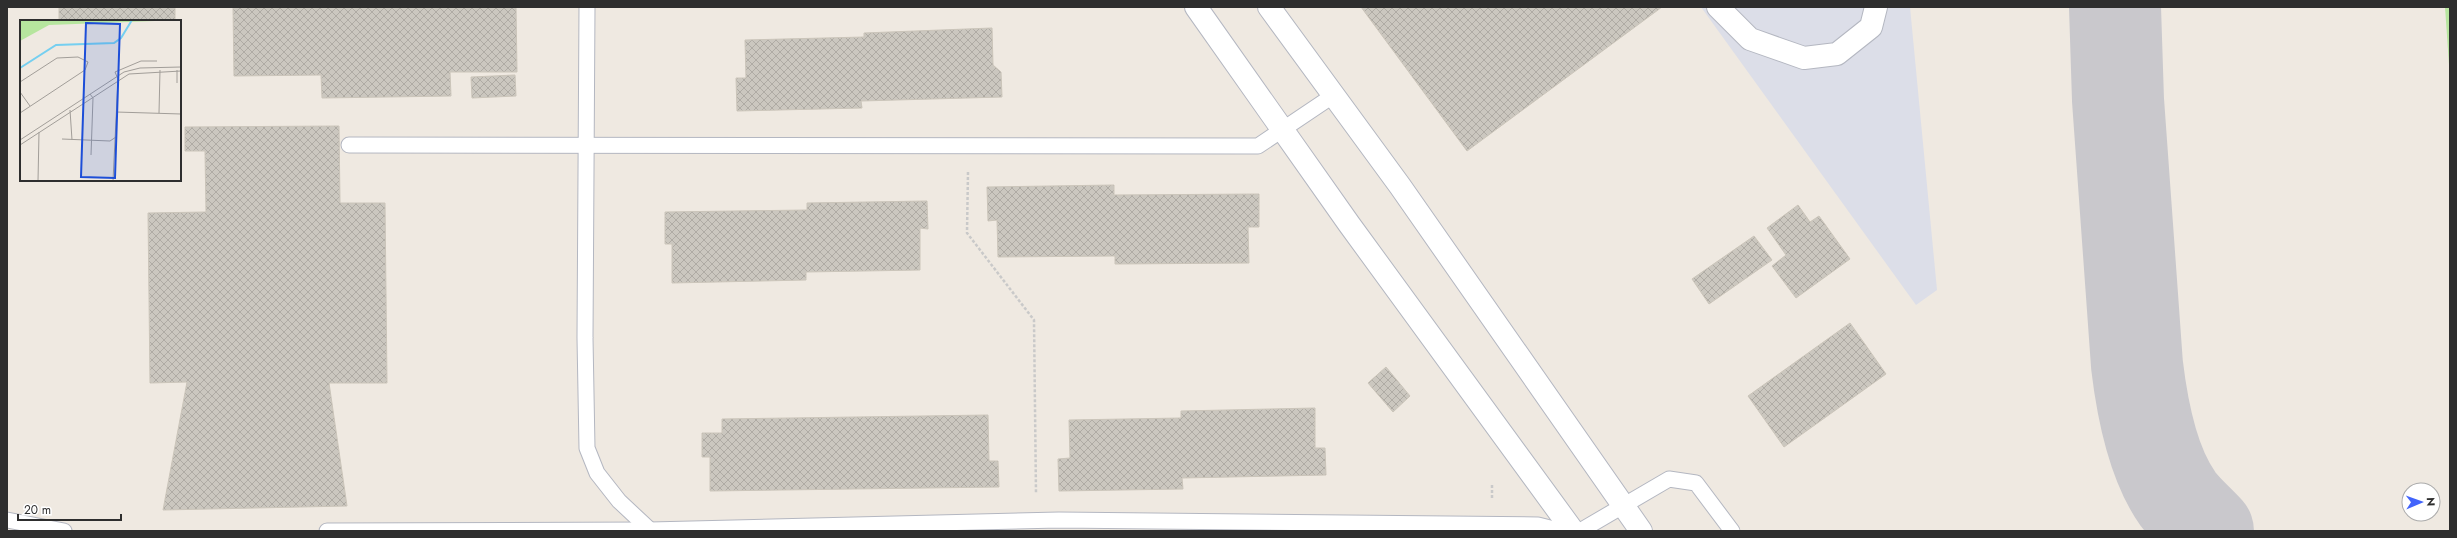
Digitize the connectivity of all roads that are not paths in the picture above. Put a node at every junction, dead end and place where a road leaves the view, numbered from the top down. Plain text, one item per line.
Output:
1 (587, 7) edge
2 (1196, 7) edge
3 (1269, 7) edge
4 (1718, 7) edge
5 (1876, 7) edge
6 (1334, 95) junction
7 (1284, 129) junction
8 (587, 144) junction
9 (349, 145) dead end
10 (1624, 507) junction
11 (7, 520) edge
12 (1059, 526) edge
13 (650, 530) junction
14 (64, 531) edge
15 (327, 531) edge
16 (1562, 531) edge
17 (1573, 531) edge
18 (1580, 531) edge
19 (1641, 531) edge
20 (1732, 531) edge

1 - 8 lane
2 - 7 street
3 - 6 street
4 - 5 street
6 - 7 lane
6 - 10 street
7 - 8 lane
7 - 17 street
8 - 9 lane
8 - 13 lane
10 - 18 lane
10 - 19 street
10 - 20 lane
11 - 14 lane
12 - 13 lane
12 - 16 lane
13 - 15 lane

